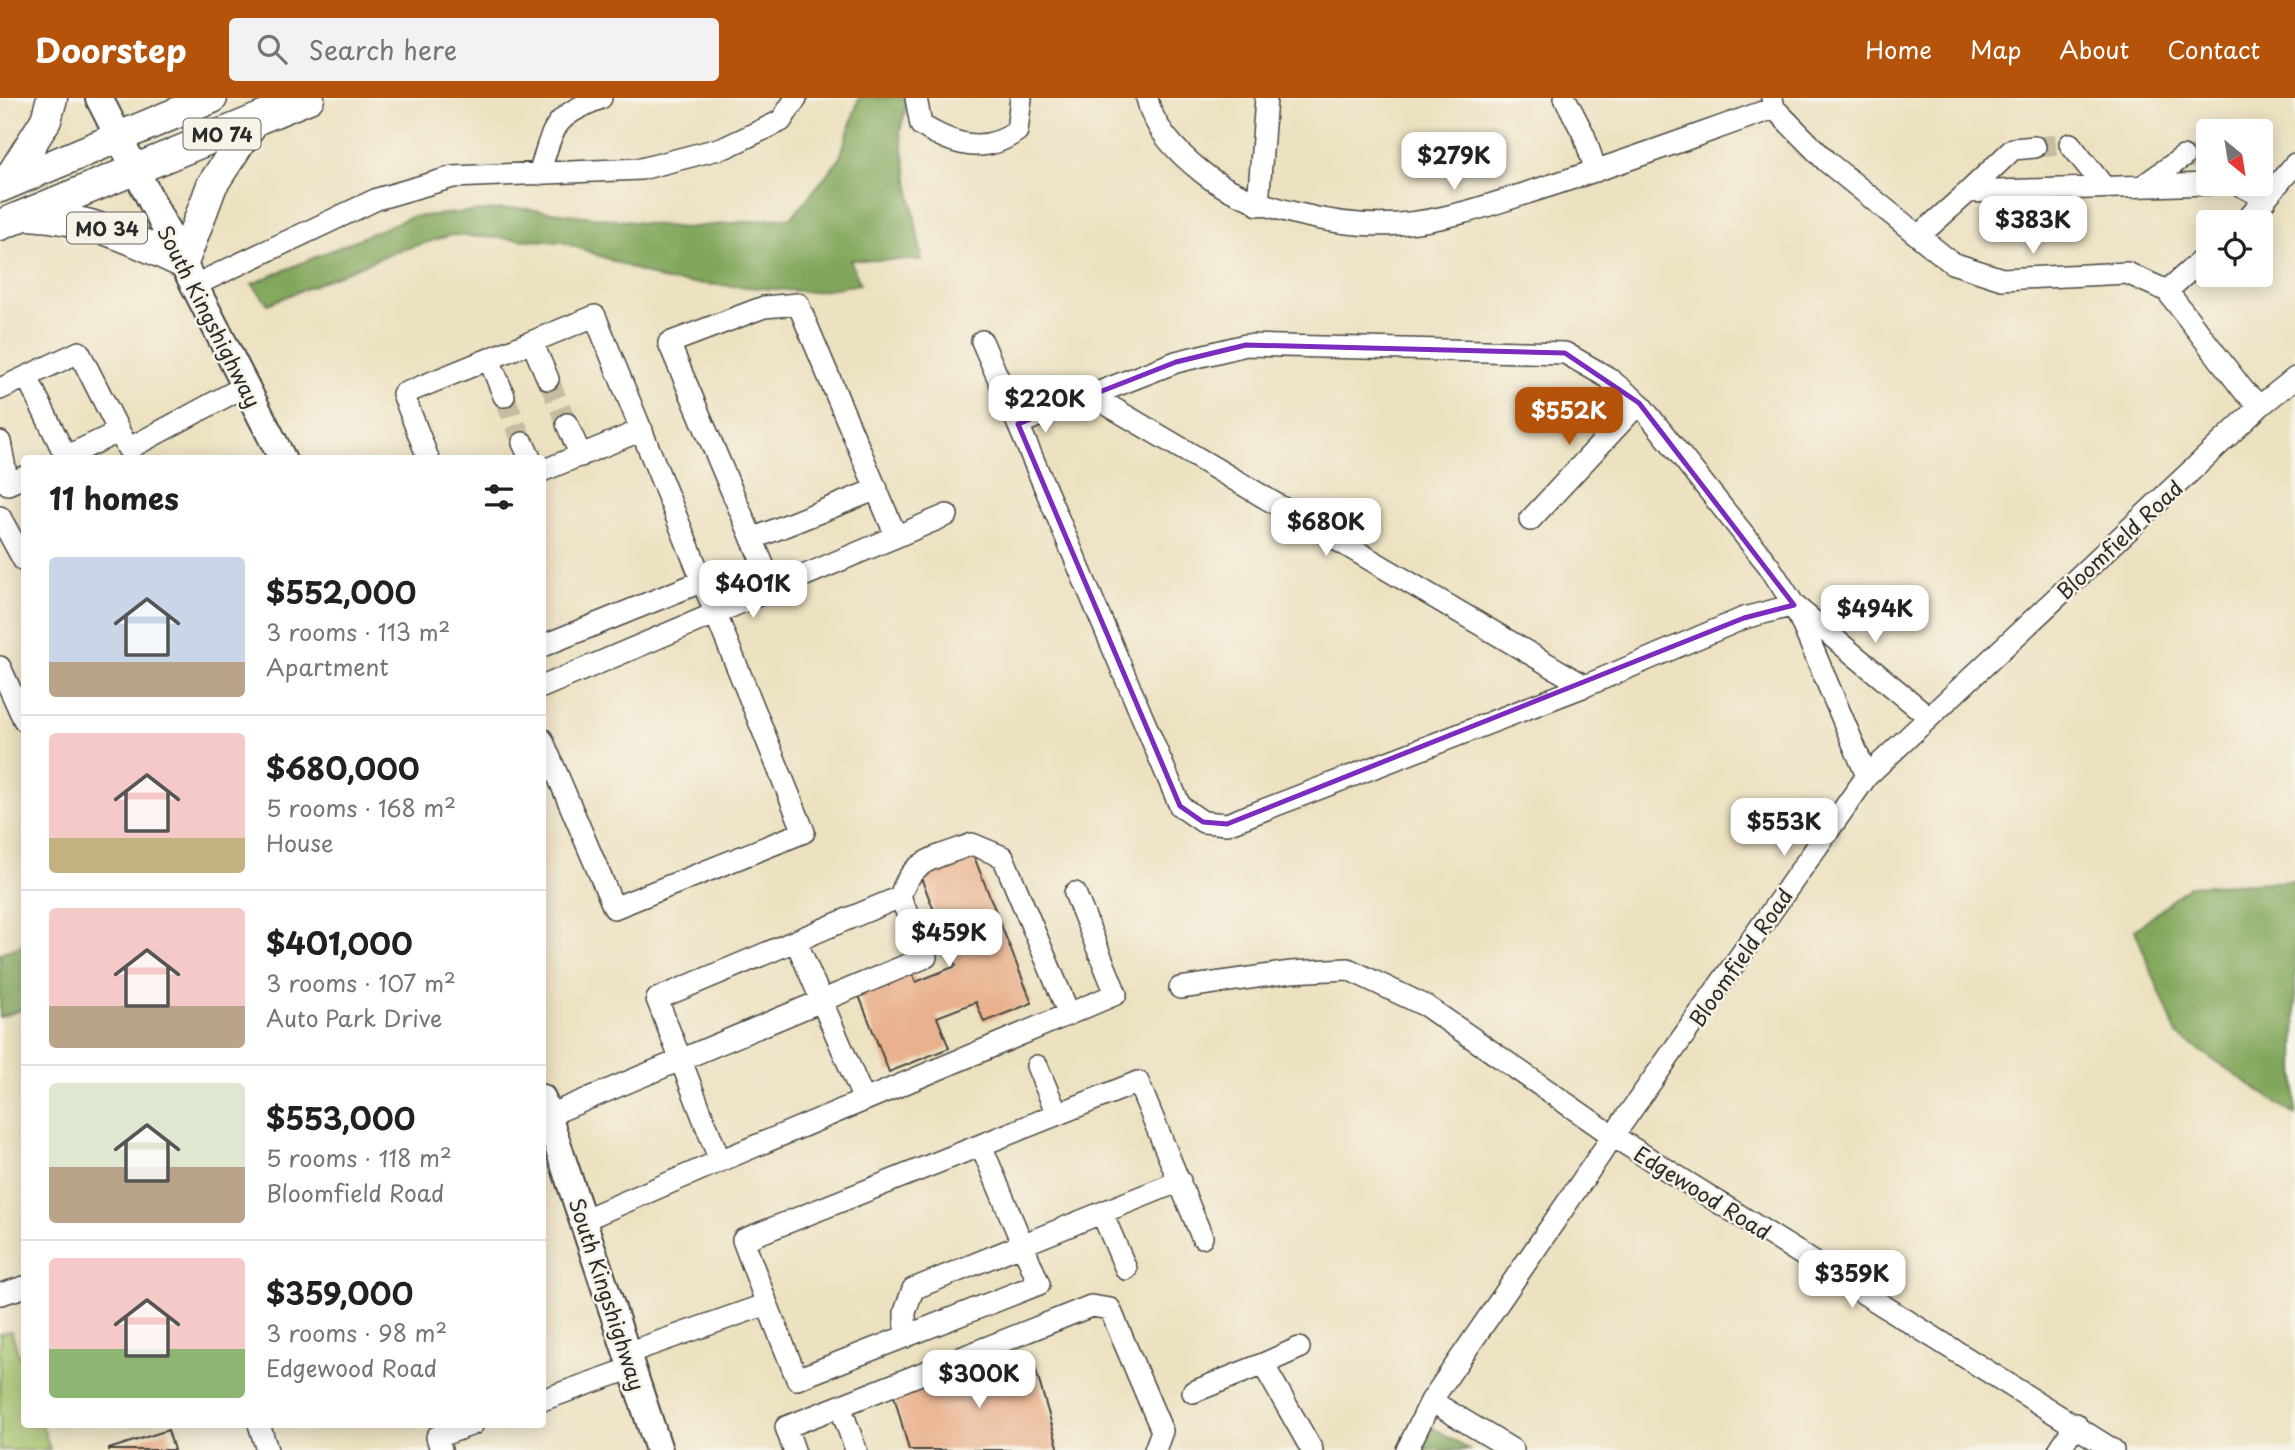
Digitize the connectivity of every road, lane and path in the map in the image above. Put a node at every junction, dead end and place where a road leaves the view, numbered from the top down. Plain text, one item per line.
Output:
1 (52, 98) edge
2 (99, 98) edge
3 (212, 98) edge
4 (309, 98) edge
5 (601, 98) edge
6 (796, 98) edge
7 (916, 98) edge
8 (1021, 98) edge
9 (1147, 98) edge
10 (1266, 98) edge
11 (1566, 98) edge
12 (1773, 103) edge
13 (254, 121) junction
14 (119, 137) junction
15 (2070, 145) dead end
16 (2035, 146) tunnel mouth
17 (2183, 157) tunnel mouth
18 (2295, 164) edge
19 (135, 169) junction
20 (1596, 171) junction
21 (539, 174) junction
22 (2196, 184) edge
23 (3, 185) edge
24 (2144, 185) junction
25 (2104, 187) junction
26 (1968, 192) junction
27 (2260, 196) edge
28 (2266, 199) junction
29 (1258, 205) junction
30 (2256, 210) edge
31 (13, 220) edge
32 (1920, 235) junction
33 (2196, 265) edge
34 (189, 274) junction
35 (2167, 291) junction
36 (982, 341) dead end
37 (532, 342) junction
38 (489, 359) junction
39 (27, 377) junction
40 (2295, 378) edge
41 (548, 379) tunnel mouth
42 (245, 386) junction
43 (0, 389) edge
44 (1089, 394) junction
45 (504, 396) tunnel mouth
46 (1639, 402) junction
47 (2260, 406) junction
48 (567, 424) tunnel mouth
49 (1018, 424) junction
50 (642, 430) junction
51 (0, 442) edge
52 (127, 447) edge
53 (64, 455) edge
54 (82, 455) edge
55 (280, 455) edge
56 (427, 455) edge
57 (581, 456) junction
58 (546, 469) edge
59 (11, 486) edge
60 (877, 489) junction
61 (947, 515) dead end
62 (0, 517) edge
63 (1530, 520) dead end
64 (896, 536) junction
65 (752, 539) junction
66 (21, 556) edge
67 (703, 581) junction
68 (773, 588) junction
69 (1794, 605) junction
70 (716, 612) junction
71 (546, 644) edge
72 (0, 667) edge
73 (546, 685) edge
74 (1585, 686) junction
75 (21, 713) edge
76 (1929, 717) junction
77 (546, 747) edge
78 (1867, 776) junction
79 (1075, 893) dead end
80 (900, 897) junction
81 (796, 941) junction
82 (1180, 988) dead end
83 (822, 1001) junction
84 (1069, 1014) junction
85 (681, 1061) junction
86 (1037, 1066) dead end
87 (864, 1100) junction
88 (546, 1110) edge
89 (1057, 1114) junction
90 (546, 1117) edge
91 (1613, 1136) junction
92 (981, 1145) junction
93 (720, 1161) junction
94 (1180, 1181) junction
95 (1102, 1213) junction
96 (583, 1220) junction
97 (1202, 1237) dead end
98 (1023, 1245) junction
99 (1126, 1269) dead end
100 (21, 1288) edge
101 (1, 1294) edge
102 (767, 1304) junction
103 (905, 1337) junction
104 (1299, 1348) dead end
105 (630, 1361) junction
106 (1263, 1364) junction
107 (1193, 1392) dead end
108 (546, 1398) edge
109 (1432, 1401) junction
110 (840, 1406) junction
111 (2076, 1424) junction
112 (260, 1428) edge
113 (461, 1428) edge
114 (437, 1437) edge
115 (267, 1450) edge
116 (659, 1450) edge
117 (794, 1450) edge
118 (856, 1450) edge
119 (1155, 1450) edge
120 (1312, 1450) edge
121 (1407, 1450) edge
122 (1513, 1450) edge
123 (2059, 1450) edge
124 (2113, 1450) edge

1 - 23 highway
2 - 14 main road, South Kingshighway
3 - 14 highway, MO 74
4 - 13 highway, MO 74
5 - 21 street
6 - 21 street
7 - 8 street
9 - 29 street
10 - 29 street
11 - 20 street
12 - 20 street
12 - 32 street
13 - 19 highway, MO 74
13 - 34 highway
14 - 19 main road, South Kingshighway
14 - 23 highway
15 - 25 street
16 - 26 street
17 - 24 street
18 - 28 street
19 - 31 highway, MO 74
19 - 34 main road, South Kingshighway
20 - 29 street
21 - 34 street
22 - 24 street
24 - 25 street
25 - 26 street
26 - 32 street
27 - 28 street
28 - 30 street
31 - 34 highway, MO 34
32 - 35 street
33 - 35 street
34 - 42 main road, South Kingshighway
35 - 47 street
36 - 49 street
37 - 38 street
37 - 41 street
37 - 50 street
38 - 45 street
38 - 56 street
39 - 43 street
39 - 52 street
39 - 53 street
40 - 47 street, Bloomfield Road
42 - 52 street
42 - 55 main road, South Kingshighway
44 - 46 street
44 - 49 street
44 - 74 street
46 - 63 street
46 - 69 street
47 - 76 street, Bloomfield Road
48 - 57 street
49 - 74 street
50 - 57 street
50 - 67 street
51 - 59 street
52 - 54 street
57 - 58 street
60 - 64 street
60 - 65 street
60 - 65 street
61 - 64 street
62 - 66 street
64 - 68 street
65 - 68 street
67 - 70 street
67 - 71 street
68 - 70 street
69 - 74 street
69 - 76 street
69 - 78 street
70 - 73 street
70 - 77 street
72 - 75 street
76 - 78 street, Bloomfield Road
78 - 91 street, Bloomfield Road
79 - 84 street
80 - 81 street
80 - 83 street
80 - 84 street
81 - 83 street
81 - 85 street
82 - 91 street, Edgewood Road
83 - 85 street
83 - 87 street
84 - 87 street
85 - 88 street
85 - 93 street
86 - 89 street
87 - 93 street
89 - 92 street
89 - 94 street
90 - 96 main road, South Kingshighway
91 - 109 street, Bloomfield Road
91 - 111 street, Edgewood Road
92 - 98 street
92 - 102 street
93 - 96 street
94 - 95 street
94 - 97 street
95 - 98 street
95 - 99 street
96 - 105 main road, South Kingshighway
98 - 103 street
98 - 103 street
100 - 101 street
102 - 103 street
102 - 105 street
104 - 106 street
105 - 108 street
105 - 116 main road, South Kingshighway
106 - 107 street
106 - 120 street
109 - 121 street, Bloomfield Road
109 - 122 street
110 - 117 street
110 - 118 street
110 - 119 street
111 - 123 street
111 - 124 street, Edgewood Road
112 - 115 street
113 - 114 street

